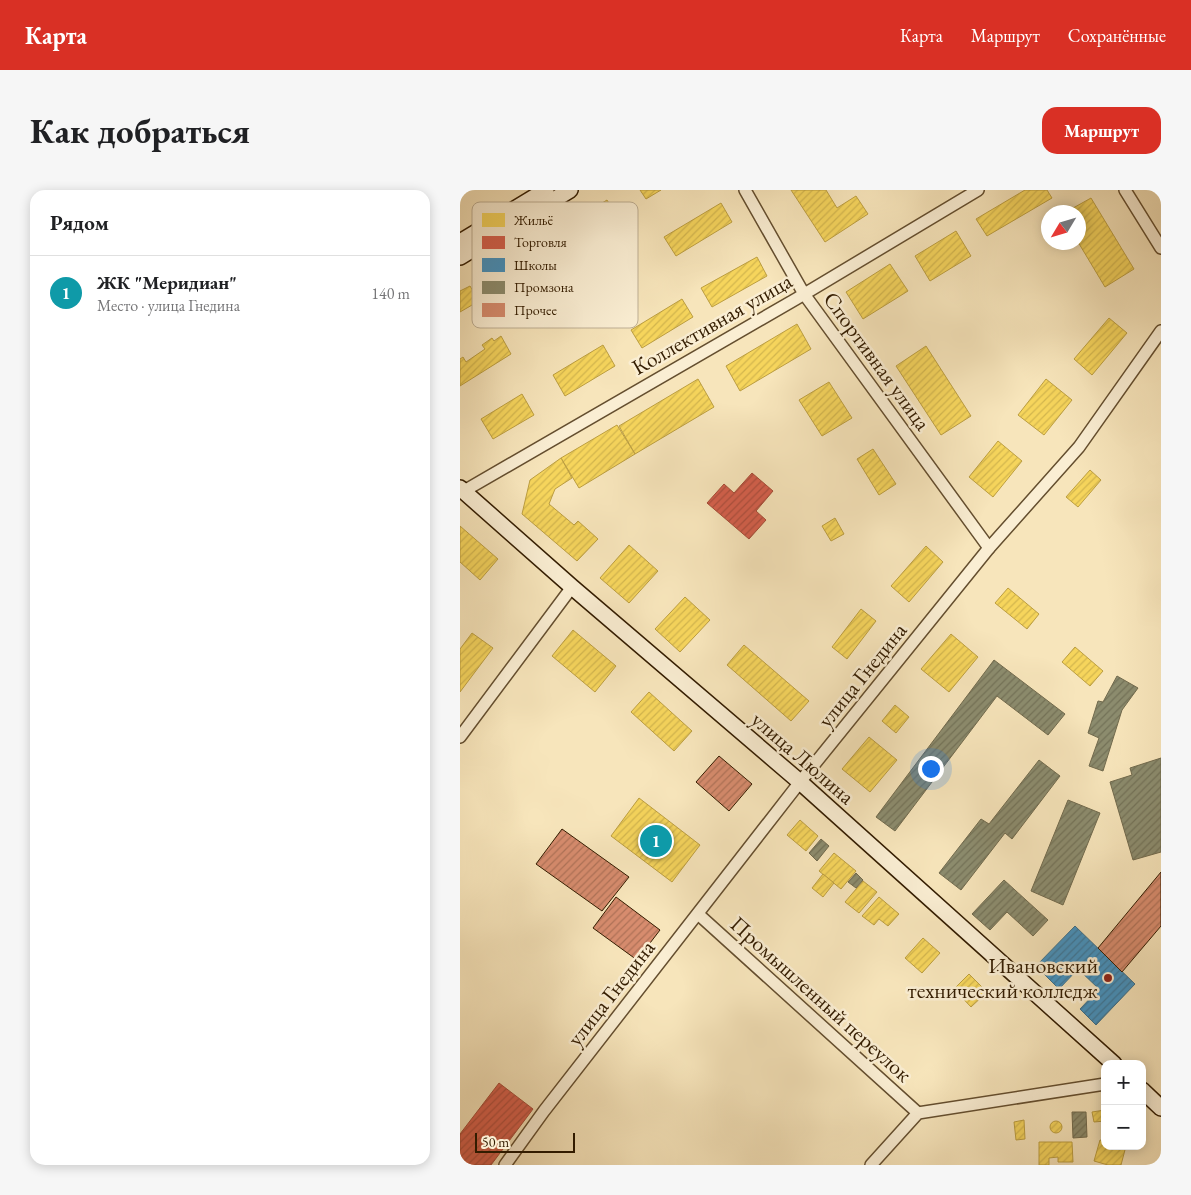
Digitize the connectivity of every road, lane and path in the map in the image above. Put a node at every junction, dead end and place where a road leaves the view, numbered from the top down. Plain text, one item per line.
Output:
1 (546, 190) edge
2 (570, 190) edge
3 (745, 190) edge
4 (978, 190) edge
5 (1125, 190) edge
6 (526, 202) edge
7 (551, 202) edge
8 (472, 235) edge
9 (460, 242) edge
10 (1161, 248) edge
11 (472, 251) edge
12 (460, 258) edge
13 (804, 294) junction
14 (1161, 331) edge
15 (462, 490) edge
16 (989, 548) junction
17 (572, 587) junction
18 (460, 736) edge
19 (800, 782) junction
20 (698, 914) junction
21 (1110, 1060) edge
22 (1101, 1085) edge
23 (1146, 1094) edge
24 (1161, 1108) edge
25 (918, 1113) junction
26 (505, 1165) edge
27 (871, 1165) edge

1 - 6 main road
2 - 7 main road
3 - 13 street, Спортивная улица
4 - 13 street, Коллективная улица
5 - 10 street
8 - 9 main road
11 - 12 main road
13 - 15 street, Коллективная улица
13 - 16 street, Спортивная улица
14 - 16 street, улица Гнедина
15 - 17 main road, улица Люлина
16 - 19 street, улица Гнедина
17 - 18 street
17 - 19 main road, улица Люлина
19 - 20 street, улица Гнедина
19 - 21 main road, улица Люлина
20 - 25 street, Промышленный переулок
20 - 26 street, улица Гнедина
22 - 25 street
23 - 24 main road
25 - 27 street

